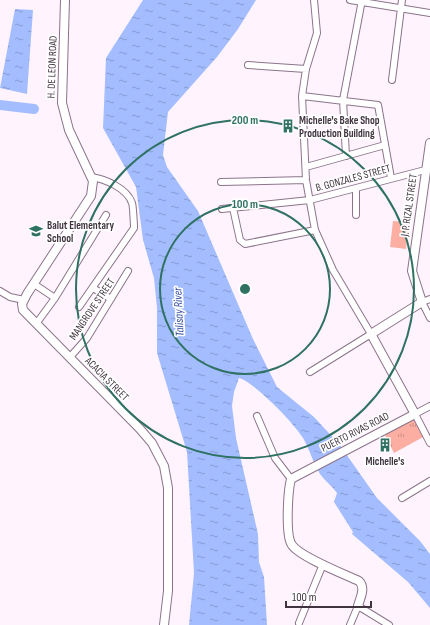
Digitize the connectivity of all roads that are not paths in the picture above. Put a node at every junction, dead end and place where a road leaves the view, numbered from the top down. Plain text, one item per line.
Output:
1 (65, 0) edge
2 (314, 0) edge
3 (350, 0) edge
4 (402, 0) edge
5 (362, 1) edge
6 (401, 8) junction
7 (430, 13) edge
8 (248, 65) dead end
9 (306, 69) junction
10 (392, 80) dead end
11 (302, 96) junction
12 (343, 100) junction
13 (430, 143) edge
14 (385, 145) junction
15 (346, 156) junction
16 (306, 167) junction
17 (425, 170) junction
18 (91, 177) junction
19 (391, 178) junction
20 (306, 180) junction
21 (221, 182) dead end
22 (356, 188) junction
23 (310, 200) junction
24 (233, 208) junction
25 (222, 209) dead end
26 (356, 214) dead end
27 (106, 215) dead end
28 (315, 230) junction
29 (128, 271) dead end
30 (34, 284) junction
31 (93, 288) junction
32 (0, 291) edge
33 (55, 298) junction
34 (111, 298) junction
35 (430, 299) edge
36 (24, 300) junction
37 (422, 302) junction
38 (79, 307) dead end
39 (430, 318) edge
40 (36, 324) junction
41 (371, 334) junction
42 (70, 357) junction
43 (310, 372) dead end
44 (430, 406) edge
45 (415, 414) junction
46 (257, 416) dead end
47 (430, 443) edge
48 (292, 479) junction
49 (430, 481) edge
50 (402, 498) dead end
51 (323, 564) junction
52 (358, 606) junction
53 (299, 623) dead end
54 (164, 625) edge
55 (350, 625) edge
56 (389, 625) edge

1 - 18 street, H. DE LEON ROAD
2 - 9 street
3 - 5 street
4 - 6 street
5 - 6 street
5 - 12 street
6 - 7 street
6 - 10 street
8 - 9 street
9 - 11 street
11 - 12 street
11 - 16 street
12 - 14 street
12 - 15 street
13 - 17 street, J. P. RIZAL STREET
14 - 15 street
14 - 19 street
15 - 16 street
16 - 20 street
17 - 19 street, B. GONZALES STREET
17 - 37 street, J. P. RIZAL STREET
18 - 30 street
18 - 31 street
19 - 22 street, B. GONZALES STREET
20 - 21 street
20 - 23 street
22 - 23 street, B. GONZALES STREET
22 - 26 street
23 - 24 street, B. GONZALES STREET
23 - 28 street
24 - 25 street, B. GONZALES STREET
24 - 28 street
27 - 33 street
28 - 41 street
29 - 34 street, MANGROVE STREET
30 - 33 street
30 - 36 street
31 - 34 street
31 - 38 street
32 - 36 street
33 - 40 street
34 - 42 street, MANGROVE STREET
35 - 37 street
36 - 40 street, ACACIA STREET
37 - 39 street
37 - 41 street
40 - 42 street, ACACIA STREET
41 - 43 street
41 - 45 street
42 - 54 street, ACACIA STREET
44 - 45 street, PUERTO RIVAS ROAD
45 - 47 street
45 - 48 street, PUERTO RIVAS ROAD
46 - 48 street
48 - 51 street
49 - 50 street
51 - 52 street
51 - 53 street
52 - 55 street
52 - 56 street

